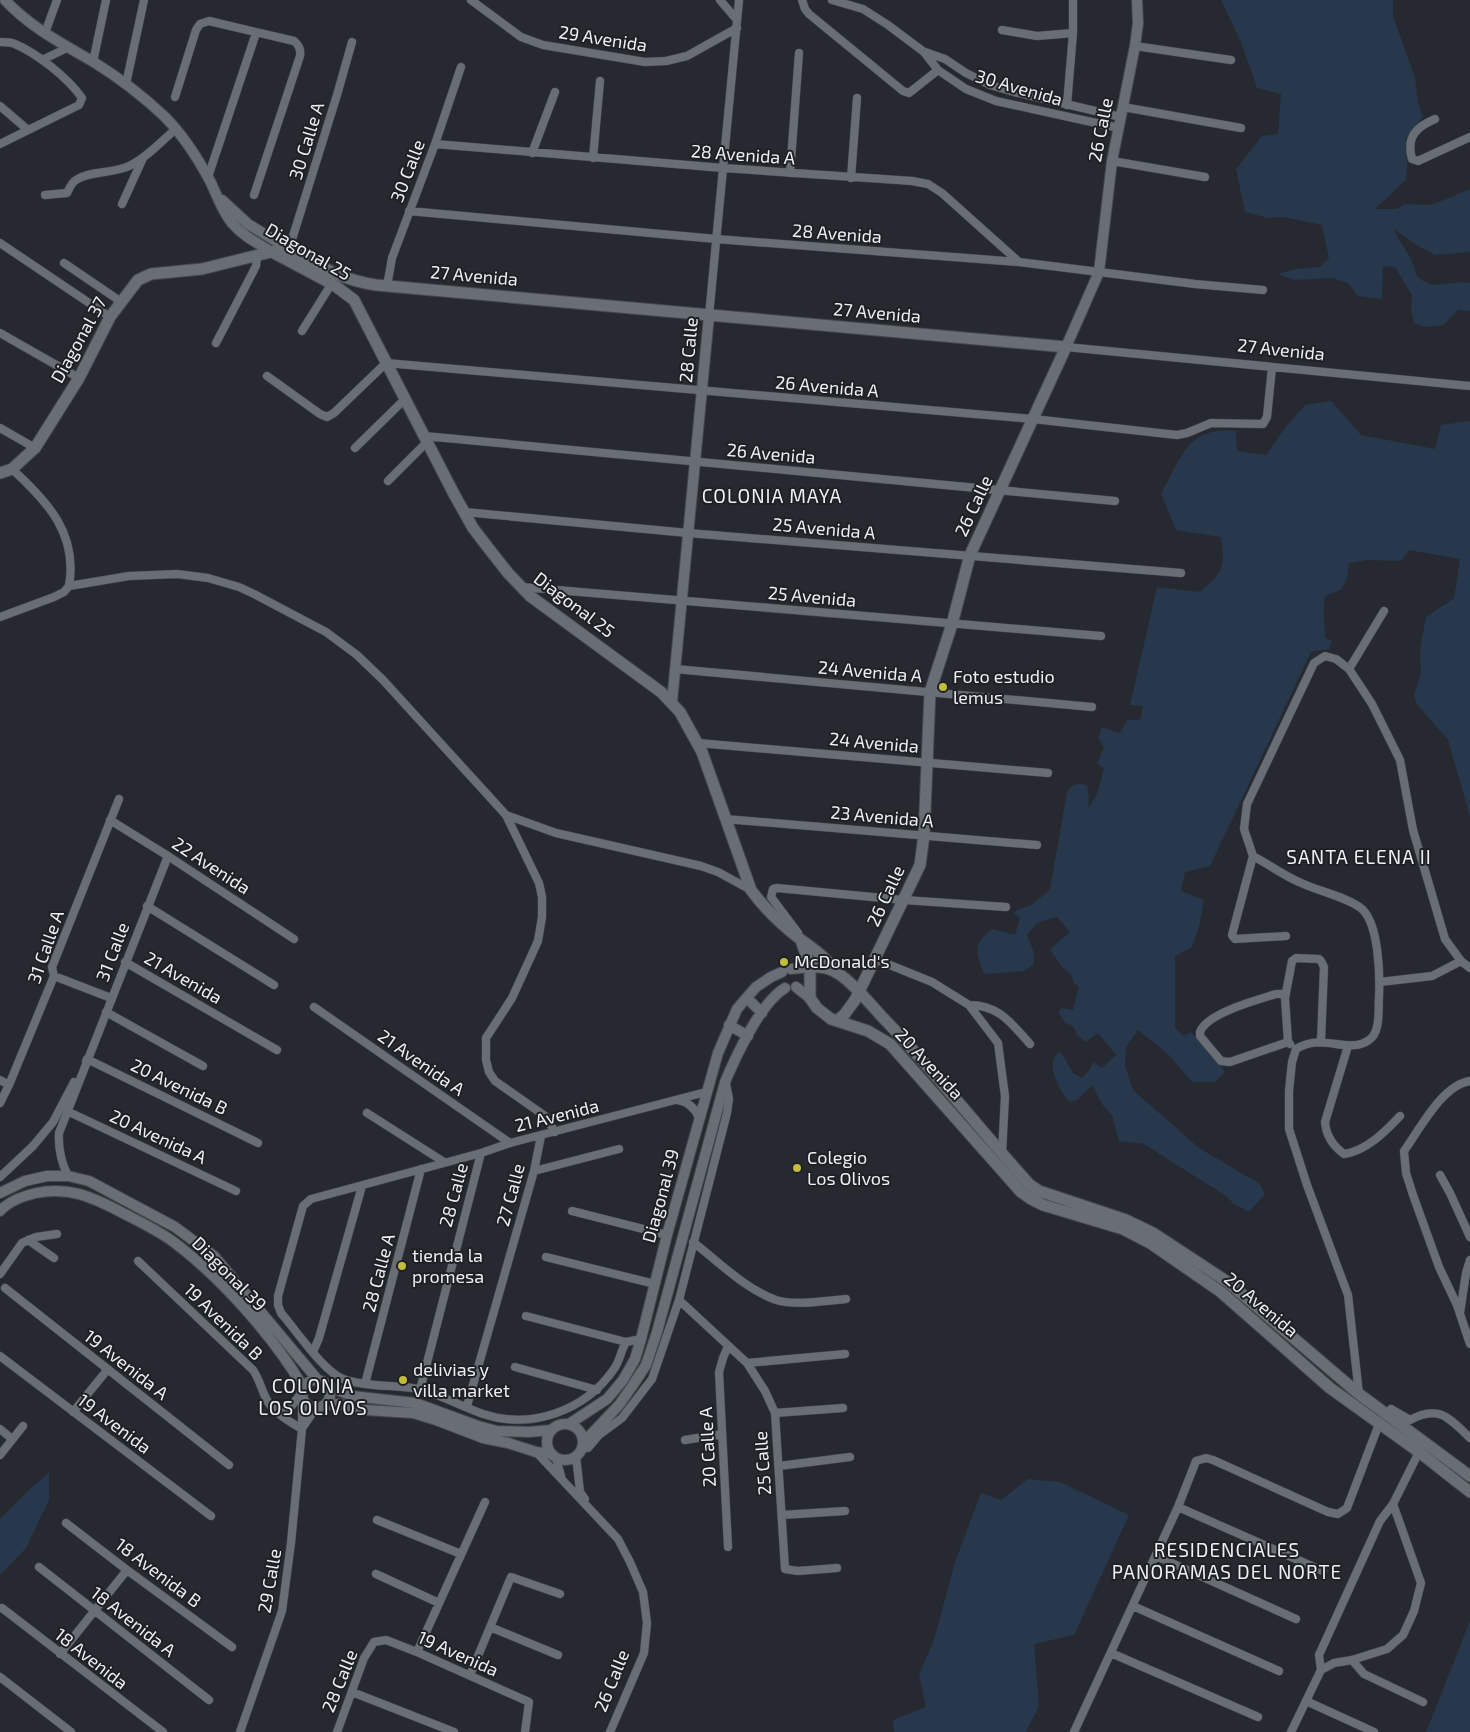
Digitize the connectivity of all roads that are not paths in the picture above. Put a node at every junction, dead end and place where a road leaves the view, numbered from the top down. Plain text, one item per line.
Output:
1 (6, 0) edge
2 (57, 0) edge
3 (106, 0) edge
4 (144, 0) edge
5 (471, 0) edge
6 (720, 0) edge
7 (739, 0) edge
8 (802, 0) edge
9 (832, 0) edge
10 (1073, 0) edge
11 (1137, 0) edge
12 (737, 24) junction
13 (1002, 30) dead end
14 (256, 32) junction
15 (1073, 33) junction
16 (45, 34) junction
17 (0, 42) edge
18 (352, 42) dead end
19 (1135, 46) junction
20 (67, 48) junction
21 (924, 52) junction
22 (798, 53) dead end
23 (42, 60) junction
24 (1231, 60) dead end
25 (92, 62) junction
26 (461, 67) dead end
27 (938, 70) junction
28 (600, 81) dead end
29 (126, 84) junction
30 (555, 92) dead end
31 (175, 97) dead end
32 (857, 98) dead end
33 (1067, 105) junction
34 (0, 106) edge
35 (1122, 112) junction
36 (1435, 119) dead end
37 (1119, 128) junction
38 (1241, 128) dead end
39 (176, 129) junction
40 (28, 130) junction
41 (1470, 136) edge
42 (0, 144) edge
43 (435, 144) junction
44 (532, 153) junction
45 (143, 157) junction
46 (593, 158) junction
47 (1112, 161) junction
48 (723, 168) junction
49 (790, 173) junction
50 (1206, 176) dead end
51 (208, 177) junction
52 (851, 178) junction
53 (45, 195) dead end
54 (254, 195) dead end
55 (217, 196) junction
56 (122, 204) dead end
57 (409, 211) junction
58 (716, 239) junction
59 (0, 243) edge
60 (289, 248) junction
61 (272, 252) junction
62 (257, 256) junction
63 (1019, 262) junction
64 (64, 263) dead end
65 (1099, 272) junction
66 (356, 281) junction
67 (332, 283) junction
68 (387, 286) junction
69 (1263, 290) dead end
70 (348, 295) junction
71 (120, 301) junction
72 (709, 316) junction
73 (110, 317) junction
74 (302, 331) dead end
75 (0, 333) edge
76 (216, 343) dead end
77 (1066, 347) junction
78 (386, 363) junction
79 (1272, 367) junction
80 (267, 376) dead end
81 (79, 378) junction
82 (1470, 386) edge
83 (702, 392) junction
84 (405, 399) junction
85 (1033, 420) junction
86 (0, 428) edge
87 (425, 439) junction
88 (35, 448) junction
89 (355, 448) dead end
90 (695, 462) junction
91 (12, 469) junction
92 (0, 473) edge
93 (388, 481) dead end
94 (1000, 491) junction
95 (1115, 501) dead end
96 (464, 512) junction
97 (688, 533) junction
98 (970, 556) junction
99 (1181, 573) dead end
100 (69, 586) junction
101 (521, 587) junction
102 (682, 601) junction
103 (1384, 611) dead end
104 (0, 617) edge
105 (952, 624) junction
106 (1101, 636) dead end
107 (675, 669) junction
108 (1349, 669) junction
109 (930, 692) junction
110 (672, 702) junction
111 (1092, 707) dead end
112 (698, 743) junction
113 (928, 763) junction
114 (1048, 773) dead end
115 (119, 799) dead end
116 (506, 815) junction
117 (725, 819) junction
118 (110, 820) junction
119 (924, 835) junction
120 (1037, 844) dead end
121 (168, 856) junction
122 (1253, 856) junction
123 (751, 890) junction
124 (904, 900) junction
125 (148, 906) junction
126 (1006, 907) dead end
127 (1286, 936) dead end
128 (294, 939) dead end
129 (801, 940) junction
130 (875, 959) junction
131 (1462, 961) junction
132 (125, 962) junction
133 (810, 966) junction
134 (1470, 968) edge
135 (837, 973) junction
136 (54, 976) junction
137 (1380, 982) junction
138 (274, 985) dead end
139 (859, 992) junction
140 (111, 998) junction
141 (746, 998) junction
142 (810, 998) junction
143 (1286, 998) junction
144 (969, 1005) junction
145 (314, 1007) dead end
146 (106, 1012) junction
147 (762, 1013) junction
148 (837, 1021) junction
149 (729, 1025) junction
150 (748, 1036) junction
151 (1321, 1041) junction
152 (1288, 1042) junction
153 (1030, 1044) dead end
154 (1348, 1046) junction
155 (1296, 1049) junction
156 (277, 1050) dead end
157 (87, 1059) junction
158 (202, 1066) dead end
159 (0, 1080) edge
160 (1470, 1081) edge
161 (725, 1082) junction
162 (9, 1085) junction
163 (706, 1092) junction
164 (678, 1100) junction
165 (0, 1103) edge
166 (67, 1111) junction
167 (367, 1114) dead end
168 (1400, 1116) dead end
169 (699, 1118) junction
170 (555, 1132) junction
171 (541, 1136) junction
172 (258, 1143) dead end
173 (510, 1143) junction
174 (619, 1149) dead end
175 (481, 1153) junction
176 (1002, 1154) junction
177 (444, 1162) junction
178 (421, 1169) junction
179 (534, 1171) junction
180 (1440, 1175) dead end
181 (0, 1176) edge
182 (68, 1176) junction
183 (362, 1186) junction
184 (236, 1191) dead end
185 (0, 1193) edge
186 (0, 1211) edge
187 (572, 1211) dead end
188 (57, 1234) dead end
189 (667, 1235) junction
190 (1470, 1237) edge
191 (28, 1240) junction
192 (693, 1242) junction
193 (546, 1257) dead end
194 (54, 1258) dead end
195 (1470, 1260) edge
196 (138, 1261) dead end
197 (0, 1274) edge
198 (655, 1284) junction
199 (5, 1288) dead end
200 (278, 1296) joint
201 (846, 1299) dead end
202 (679, 1300) junction
203 (1460, 1315) junction
204 (526, 1316) dead end
205 (642, 1339) junction
206 (626, 1342) junction
207 (1470, 1344) edge
208 (728, 1346) junction
209 (313, 1352) junction
210 (845, 1354) dead end
211 (0, 1356) edge
212 (746, 1363) junction
213 (515, 1367) dead end
214 (108, 1369) junction
215 (317, 1379) junction
216 (365, 1384) junction
217 (328, 1386) junction
218 (420, 1390) junction
219 (597, 1390) junction
220 (302, 1392) junction
221 (1359, 1394) junction
222 (467, 1406) junction
223 (322, 1407) junction
224 (843, 1408) dead end
225 (276, 1411) junction
226 (72, 1412) junction
227 (775, 1413) junction
228 (1387, 1414) junction
229 (569, 1424) junction
230 (1379, 1424) junction
231 (23, 1426) dead end
232 (0, 1429) edge
233 (302, 1429) junction
234 (551, 1430) junction
235 (722, 1434) junction
236 (1470, 1438) edge
237 (12, 1439) junction
238 (684, 1440) dead end
239 (580, 1449) junction
240 (536, 1452) junction
241 (1420, 1452) junction
242 (0, 1455) edge
243 (553, 1456) junction
244 (850, 1457) dead end
245 (229, 1465) dead end
246 (779, 1466) junction
247 (1470, 1476) edge
248 (562, 1478) junction
249 (1470, 1492) edge
250 (485, 1502) dead end
251 (1392, 1504) junction
252 (1178, 1507) junction
253 (591, 1509) junction
254 (845, 1511) dead end
255 (782, 1515) junction
256 (210, 1516) dead end
257 (377, 1520) dead end
258 (66, 1522) dead end
259 (728, 1547) dead end
260 (461, 1554) junction
261 (1156, 1556) junction
262 (39, 1567) dead end
263 (837, 1568) dead end
264 (127, 1570) junction
265 (1323, 1571) dead end
266 (376, 1574) dead end
267 (560, 1594) dead end
268 (439, 1603) junction
269 (1133, 1606) junction
270 (2, 1608) dead end
271 (94, 1611) junction
272 (1296, 1619) dead end
273 (490, 1627) junction
274 (374, 1642) joint
275 (232, 1648) dead end
276 (417, 1652) junction
277 (1111, 1653) junction
278 (60, 1654) junction
279 (558, 1655) dead end
280 (1352, 1660) junction
281 (1321, 1670) junction
282 (1279, 1671) dead end
283 (470, 1675) junction
284 (0, 1678) edge
285 (352, 1692) junction
286 (209, 1700) dead end
287 (1306, 1701) junction
288 (1423, 1702) dead end
289 (1258, 1717) dead end
290 (71, 1732) edge
291 (163, 1732) edge
292 (240, 1732) edge
293 (337, 1732) edge
294 (454, 1732) edge
295 (525, 1732) edge
296 (610, 1732) edge
297 (1074, 1732) edge
298 (1291, 1732) edge
299 (1374, 1732) edge

1 - 16 street, Diagonal 25
2 - 16 street
3 - 25 street
4 - 29 street
5 - 12 street, 29 Avenida
6 - 12 street
7 - 12 street, 28 Calle
8 - 27 street
9 - 21 street, 30 Avenida
10 - 15 street
11 - 19 street, 26 Calle
12 - 48 street, 28 Calle
13 - 15 street
14 - 31 street
14 - 51 street
14 - 54 street
15 - 33 street
16 - 20 street, Diagonal 25
17 - 23 street
18 - 60 street, 30 Calle A
19 - 24 street
19 - 35 street, 26 Calle
20 - 23 street
20 - 25 street, Diagonal 25
21 - 27 street, 30 Avenida
21 - 33 street, 30 Avenida
22 - 49 street
23 - 40 street
25 - 29 street, Diagonal 25
26 - 43 street, 30 Calle
27 - 37 street, 30 Avenida
28 - 46 street
29 - 39 street, Diagonal 25
30 - 44 street
32 - 52 street
33 - 35 street, 30 Avenida
34 - 40 street
35 - 37 street, 26 Calle
35 - 38 street, 30 Avenida
36 - 41 street
37 - 47 street, 26 Calle
39 - 45 street
39 - 51 street, Diagonal 25
40 - 42 street
43 - 44 street, 28 Avenida A
43 - 57 street, 30 Calle
44 - 46 street, 28 Avenida A
45 - 53 street
45 - 56 street
46 - 48 street, 28 Avenida A
47 - 50 street
47 - 65 street, 26 Calle
48 - 49 street, 28 Avenida A
48 - 58 street, 28 Calle
49 - 52 street, 28 Avenida A
51 - 55 street, Diagonal 25
52 - 63 street, 28 Avenida A
55 - 60 street, Diagonal 25
55 - 61 street, Diagonal 25
57 - 58 street, 28 Avenida
57 - 68 street, 30 Calle
58 - 63 street, 28 Avenida
58 - 72 street, 28 Calle
59 - 73 street
60 - 61 main road, Diagonal 37
60 - 66 main road, 27 Avenida
61 - 62 main road, Diagonal 37
61 - 67 main road, Diagonal 25
62 - 71 main road, Diagonal 37
62 - 76 street
63 - 65 street, 28 Avenida
64 - 71 street
65 - 69 street, 28 Avenida
65 - 77 street, 26 Calle
66 - 68 main road, 27 Avenida
66 - 70 main road
67 - 70 main road, Diagonal 25
67 - 74 street
68 - 72 main road, 27 Avenida
70 - 78 main road, Diagonal 25
71 - 73 main road, Diagonal 37
72 - 77 main road, 27 Avenida
72 - 83 street, 28 Calle
73 - 81 main road, Diagonal 37
75 - 81 street
77 - 79 street, 27 Avenida
77 - 85 main road, 26 Calle
78 - 80 street
78 - 83 street, 26 Avenida A
78 - 84 main road, Diagonal 25
79 - 82 street, 27 Avenida
79 - 85 street, 26 Avenida A
81 - 88 main road, Diagonal 37
83 - 85 street, 26 Avenida A
83 - 90 street, 28 Calle
84 - 87 main road, Diagonal 25
84 - 89 street
85 - 94 main road, 26 Calle
86 - 88 street
87 - 90 street, 26 Avenida
87 - 93 street
87 - 96 main road, Diagonal 25
88 - 91 main road, Diagonal 37
90 - 94 street, 26 Avenida
90 - 97 street, 28 Calle
91 - 92 main road, Diagonal 37
91 - 100 street
94 - 95 street, 26 Avenida
94 - 98 main road, 26 Calle
96 - 97 street, 25 Avenida A
96 - 101 main road, Diagonal 25
97 - 98 street, 25 Avenida A
97 - 102 street, 28 Calle
98 - 99 street, 25 Avenida A
98 - 105 main road, 26 Calle
100 - 104 street
100 - 116 street
101 - 102 street, 25 Avenida
101 - 110 main road, Diagonal 25
102 - 105 street, 25 Avenida
102 - 107 street, 28 Calle
103 - 108 street
105 - 106 street, 25 Avenida
105 - 109 main road, 26 Calle
107 - 109 street, 24 Avenida A
107 - 110 street, 28 Calle
108 - 122 street
108 - 131 street
109 - 111 street, 24 Avenida A
109 - 113 main road, 26 Calle
110 - 112 main road, Diagonal 25
112 - 113 street, 24 Avenida
112 - 117 main road, Diagonal 25
113 - 114 street, 24 Avenida
113 - 119 main road, 26 Calle
115 - 118 street, 31 Calle A
116 - 123 street
116 - 170 street
117 - 119 street, 23 Avenida A
117 - 123 main road, Diagonal 25
118 - 121 street, 22 Avenida
118 - 136 street, 31 Calle A
119 - 120 street, 23 Avenida A
119 - 124 main road, 26 Calle
121 - 125 street, 31 Calle
121 - 128 street, 22 Avenida
122 - 127 street
122 - 137 street
123 - 129 main road, Diagonal 25
124 - 126 street
124 - 129 street
124 - 130 main road, 26 Calle
125 - 132 street, 31 Calle
125 - 138 street
129 - 133 main road, Diagonal 25
129 - 135 main road, Diagonal 25
130 - 139 main road, 26 Calle
130 - 144 street
131 - 134 street
131 - 137 street
132 - 140 street, 31 Calle
132 - 156 street, 21 Avenida
133 - 135 main road, 20 Avenida
133 - 141 street, Diagonal 39
133 - 142 main road
135 - 139 main road, 20 Avenida
136 - 140 street
136 - 162 street, 31 Calle A
137 - 154 street
139 - 148 main road, 26 Calle
139 - 176 main road, 20 Avenida
140 - 146 street, 31 Calle
141 - 147 street
141 - 149 street, Diagonal 39
142 - 147 street, Diagonal 39
142 - 148 main road, 20 Avenida
143 - 151 street
143 - 152 street
143 - 152 street
144 - 153 street
144 - 176 street
145 - 173 street, 21 Avenida A
146 - 157 street, 31 Calle
146 - 158 street
147 - 150 street, Diagonal 39
148 - 230 main road, 20 Avenida
149 - 150 street
149 - 163 street, Diagonal 39
150 - 161 street, Diagonal 39
151 - 154 street
151 - 155 street
152 - 155 street
154 - 168 street
155 - 221 street
157 - 166 street, 31 Calle
157 - 172 street, 20 Avenida B
157 - 181 street, 31 Calle
159 - 162 street
160 - 203 street
161 - 192 street
161 - 239 street, Diagonal 39
162 - 165 street, 31 Calle A
163 - 164 street, 21 Avenida
163 - 169 street, Diagonal 39
164 - 169 street
164 - 170 street, 21 Avenida
166 - 182 street, 31 Calle
166 - 184 street, 20 Avenida A
167 - 177 street
169 - 189 street, Diagonal 39
170 - 171 street, 21 Avenida
171 - 173 street, 21 Avenida
171 - 179 street, 27 Calle
173 - 175 street, 21 Avenida
174 - 179 street
175 - 177 street, 21 Avenida
175 - 218 street, 28 Calle
176 - 221 main road, 20 Avenida
177 - 178 street, 21 Avenida
178 - 183 street, 21 Avenida
178 - 216 street, 28 Calle A
179 - 222 street, 27 Calle
180 - 190 street
182 - 185 street, Diagonal 39
182 - 215 street, Diagonal 39
183 - 200 street, 21 Avenida
183 - 209 street
186 - 220 street, Diagonal 39
187 - 189 street
188 - 191 street
189 - 198 street, Diagonal 39
191 - 194 street
191 - 197 street
192 - 201 street
192 - 202 street
193 - 198 street
195 - 203 street
196 - 225 street, 19 Avenida B
198 - 205 street, Diagonal 39
199 - 214 street, 19 Avenida A
200 - 209 street, Diagonal 39
202 - 208 street, 25 Calle
202 - 239 street
203 - 207 street
204 - 206 street
205 - 206 street
205 - 229 street, Diagonal 39
206 - 219 street, Diagonal 39
208 - 212 street, 25 Calle
208 - 235 street, 20 Calle A
209 - 216 street, Diagonal 39
210 - 212 street
211 - 226 street, 19 Avenida
212 - 227 street, 25 Calle
213 - 219 street
214 - 226 street
214 - 245 street, 19 Avenida A
215 - 217 street
215 - 220 street
216 - 218 street, Diagonal 39
217 - 223 street
217 - 234 street
218 - 222 street, Diagonal 39
219 - 222 street, Diagonal 39
220 - 223 street
220 - 225 street
220 - 233 street, 29 Calle
221 - 228 main road, 20 Avenida
223 - 233 street
223 - 240 street
224 - 227 street
225 - 233 street, 19 Avenida B
226 - 256 street, 19 Avenida
227 - 246 street, 25 Calle
228 - 236 street, 20 Avenida
228 - 247 main road, 20 Avenida
229 - 234 street
229 - 239 street
230 - 241 main road, 20 Avenida
230 - 252 street
231 - 237 street
232 - 237 street
233 - 292 street, 29 Calle
234 - 243 street
235 - 238 street
235 - 259 street, 20 Calle A
237 - 242 street
239 - 243 street
239 - 253 street, 26 Calle
240 - 243 street
240 - 248 street, 26 Calle
241 - 249 main road, 20 Avenida
241 - 251 street
243 - 248 street, 26 Calle
244 - 246 street
246 - 255 street, 25 Calle
248 - 253 street, 26 Calle
250 - 260 street
251 - 280 street
251 - 281 street
252 - 261 street
252 - 265 street
253 - 296 street, 26 Calle
254 - 255 street
255 - 263 street, 25 Calle
257 - 260 street
258 - 264 street, 18 Avenida B
260 - 268 street
261 - 269 street
261 - 272 street
262 - 271 street, 18 Avenida A
264 - 271 street
264 - 275 street, 18 Avenida B
266 - 268 street
267 - 273 street
268 - 276 street
269 - 277 street
269 - 282 street
270 - 278 street, 18 Avenida
271 - 278 street
271 - 286 street, 18 Avenida A
273 - 279 street
273 - 283 street
274 - 276 street, 19 Avenida
274 - 285 street, 28 Calle
276 - 283 street, 19 Avenida
277 - 289 street
277 - 297 street
278 - 291 street, 18 Avenida
280 - 281 street
280 - 288 street
281 - 287 street
283 - 295 street, 19 Avenida
284 - 290 street
285 - 293 street, 28 Calle
285 - 294 street
287 - 298 street
287 - 299 street

